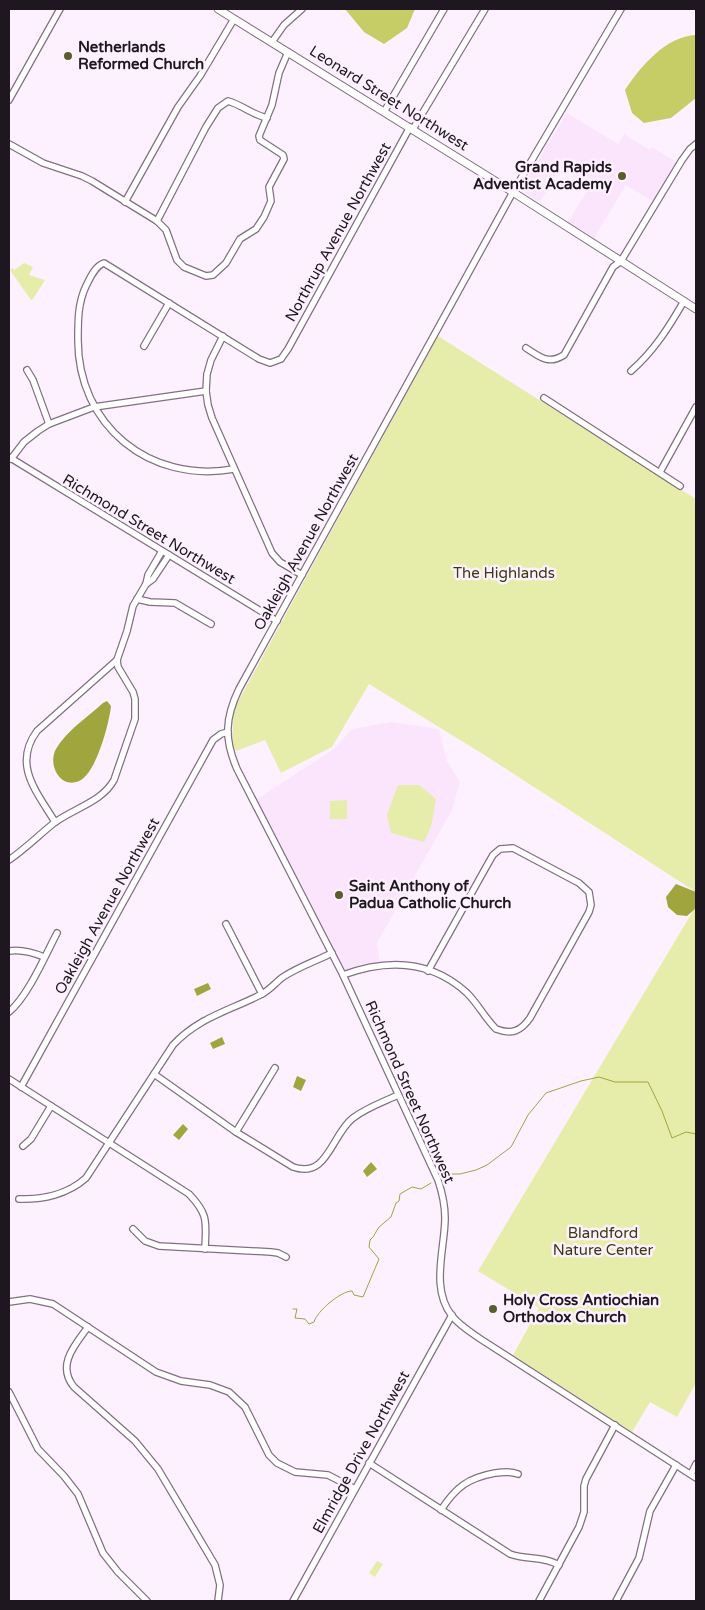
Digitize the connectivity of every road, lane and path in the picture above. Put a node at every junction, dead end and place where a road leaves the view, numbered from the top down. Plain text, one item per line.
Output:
1 (60, 9) edge
2 (218, 9) edge
3 (302, 9) edge
4 (444, 9) edge
5 (485, 9) edge
6 (621, 9) edge
7 (234, 19) junction
8 (272, 42) junction
9 (288, 52) junction
10 (9, 100) edge
11 (384, 112) junction
12 (267, 118) junction
13 (412, 128) junction
14 (9, 144) edge
15 (696, 144) edge
16 (513, 192) junction
17 (125, 202) junction
18 (157, 221) junction
19 (621, 261) junction
20 (684, 301) junction
21 (169, 302) junction
22 (696, 309) edge
23 (223, 336) junction
24 (144, 346) dead end
25 (526, 348) dead end
26 (27, 370) dead end
27 (631, 371) dead end
28 (206, 391) junction
29 (544, 398) dead end
30 (94, 407) junction
31 (696, 407) edge
32 (49, 424) junction
33 (10, 458) edge
34 (234, 469) junction
35 (660, 472) junction
36 (680, 486) dead end
37 (162, 552) junction
38 (168, 555) junction
39 (302, 575) junction
40 (146, 584) junction
41 (137, 599) junction
42 (277, 622) junction
43 (211, 624) dead end
44 (116, 660) junction
45 (228, 732) junction
46 (56, 822) junction
47 (9, 859) edge
48 (226, 924) dead end
49 (57, 933) dead end
50 (9, 951) edge
51 (332, 953) junction
52 (44, 958) junction
53 (428, 970) junction
54 (343, 975) junction
55 (262, 994) junction
56 (9, 1012) edge
57 (275, 1068) dead end
58 (154, 1074) junction
59 (9, 1079) edge
60 (22, 1087) junction
61 (398, 1095) junction
62 (51, 1106) junction
63 (236, 1132) junction
64 (110, 1143) junction
65 (22, 1146) dead end
66 (19, 1199) dead end
67 (133, 1229) dead end
68 (205, 1249) junction
69 (286, 1257) dead end
70 (9, 1302) edge
71 (452, 1315) junction
72 (88, 1327) junction
73 (9, 1392) edge
74 (615, 1425) junction
75 (369, 1463) junction
76 (696, 1464) edge
77 (676, 1465) junction
78 (518, 1474) dead end
79 (694, 1476) edge
80 (355, 1489) junction
81 (441, 1510) junction
82 (559, 1565) junction
83 (147, 1601) edge
84 (218, 1601) edge
85 (294, 1601) edge
86 (539, 1601) edge
87 (616, 1601) edge

1 - 10 street
2 - 7 main road, Leonard Street Northwest
3 - 8 street
4 - 11 street
5 - 13 street, Northrup Avenue Northwest
6 - 16 street, Oakleigh Avenue Northwest
7 - 8 main road, Leonard Street Northwest
7 - 17 street
8 - 9 main road, Leonard Street Northwest
9 - 11 main road, Leonard Street Northwest
9 - 12 street
11 - 13 main road, Leonard Street Northwest
12 - 18 street
12 - 18 street
13 - 16 main road, Leonard Street Northwest
13 - 23 street, Northrup Avenue Northwest
14 - 17 street
15 - 19 street
16 - 19 main road, Leonard Street Northwest
16 - 39 street, Oakleigh Avenue Northwest
17 - 18 street
19 - 20 main road, Leonard Street Northwest
19 - 25 street
20 - 22 main road, Leonard Street Northwest
20 - 27 street
21 - 23 street
21 - 24 street
21 - 30 street
23 - 28 street
26 - 32 street
28 - 30 street
28 - 34 street
29 - 35 street
30 - 32 street
30 - 34 street
31 - 35 street
32 - 33 street
33 - 37 street, Richmond Street Northwest
34 - 39 street
35 - 36 street
37 - 38 street, Richmond Street Northwest
37 - 40 street
38 - 40 street
38 - 42 street, Richmond Street Northwest
39 - 42 street, Oakleigh Avenue Northwest
40 - 41 street
41 - 43 street
41 - 44 street
42 - 45 street, Oakleigh Avenue Northwest
44 - 46 street
44 - 46 street
45 - 51 street, Richmond Street Northwest
45 - 60 street, Oakleigh Avenue Northwest
46 - 47 street
48 - 55 street
49 - 52 street
50 - 52 street
51 - 54 street, Richmond Street Northwest
51 - 55 street
52 - 56 street
53 - 53 street
53 - 54 street
54 - 61 street, Richmond Street Northwest
55 - 58 street
57 - 63 street
58 - 63 street
58 - 64 street
59 - 60 street
60 - 62 street
61 - 63 street
61 - 71 street, Richmond Street Northwest
62 - 64 street
62 - 65 street
64 - 66 street
64 - 68 street
67 - 68 street
68 - 69 street
70 - 72 street
71 - 74 street, Richmond Street Northwest
71 - 75 street, Elmridge Drive Northwest
72 - 80 street
72 - 84 street
73 - 83 street
74 - 77 street, Richmond Street Northwest
74 - 82 street
75 - 80 street, Elmridge Drive Northwest
75 - 81 street
76 - 79 street
77 - 79 street, Richmond Street Northwest
77 - 87 street
78 - 81 street
80 - 85 street, Elmridge Drive Northwest
81 - 82 street
82 - 86 street

